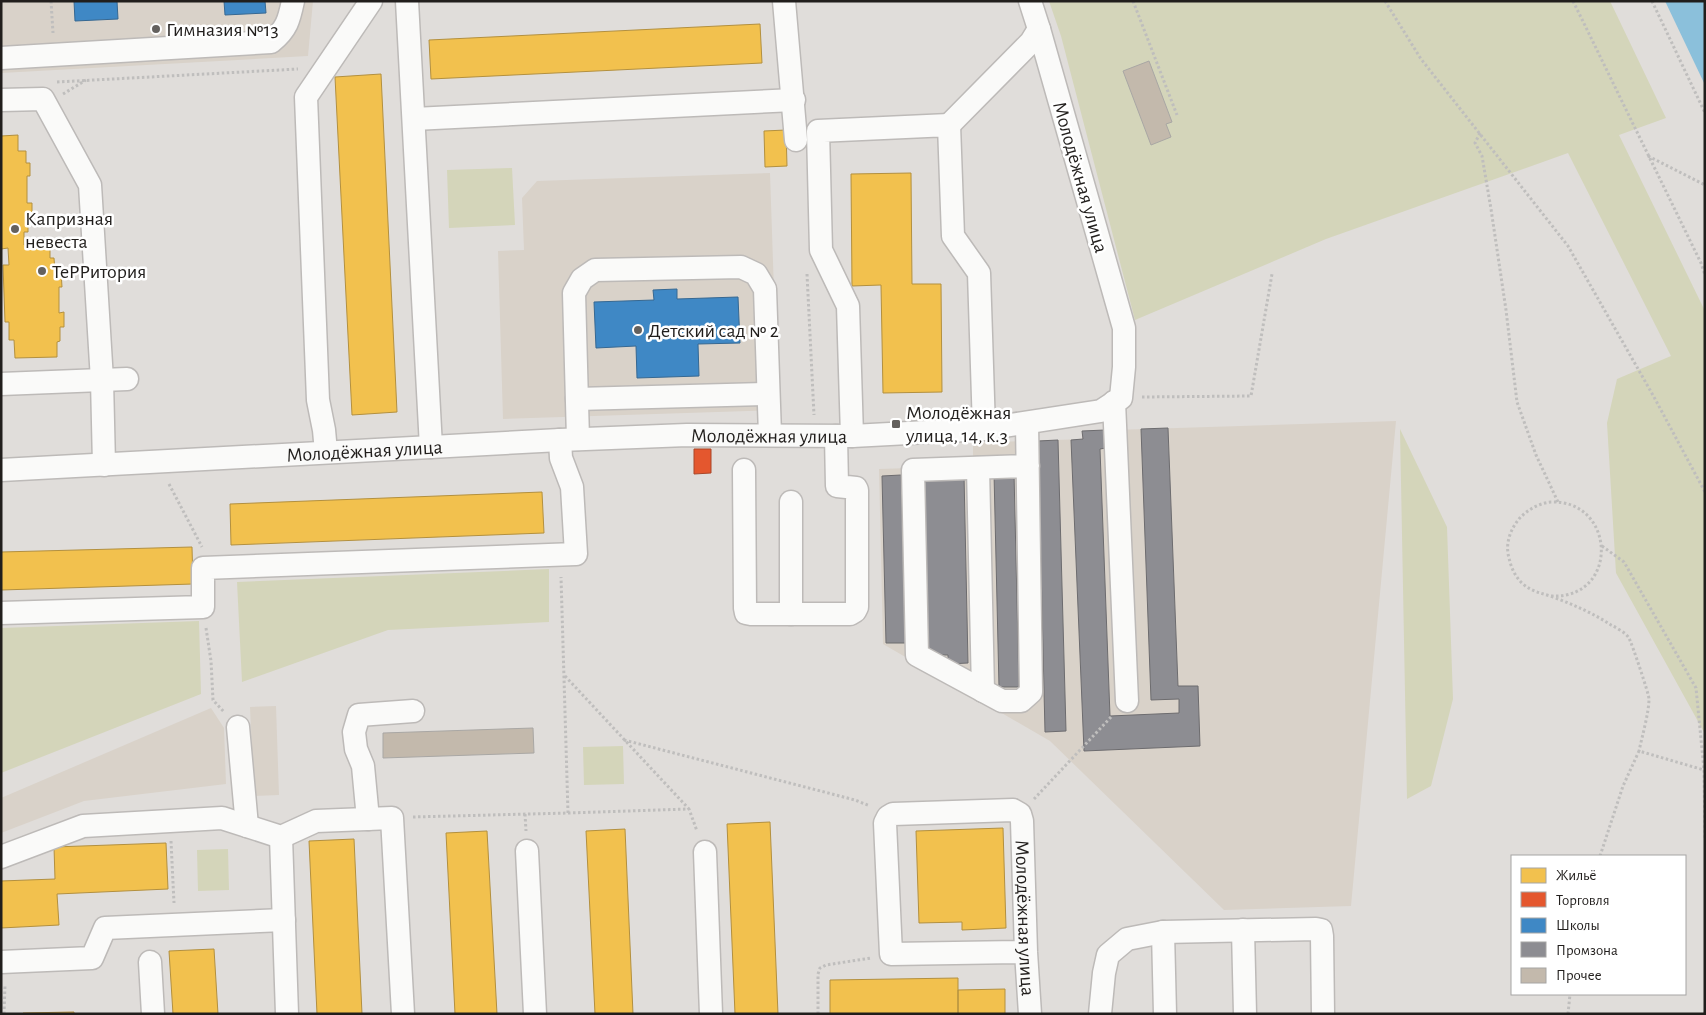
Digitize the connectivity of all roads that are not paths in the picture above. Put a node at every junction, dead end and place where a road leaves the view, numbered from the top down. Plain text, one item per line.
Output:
1 (293, 1) edge
2 (371, 1) edge
3 (407, 1) edge
4 (784, 1) edge
5 (1030, 1) edge
6 (1040, 29) junction
7 (1, 58) edge
8 (1, 100) edge
9 (794, 100) junction
10 (414, 119) junction
11 (949, 125) junction
12 (796, 140) dead end
13 (127, 379) dead end
14 (102, 380) junction
15 (1, 384) edge
16 (768, 394) junction
17 (577, 399) junction
18 (1117, 400) junction
19 (1027, 423) junction
20 (984, 430) junction
21 (770, 435) junction
22 (834, 436) junction
23 (569, 440) junction
24 (431, 447) junction
25 (326, 452) junction
26 (104, 465) junction
27 (1028, 466) junction
28 (978, 468) junction
29 (1, 470) edge
30 (744, 470) dead end
31 (791, 502) dead end
32 (1, 613) edge
33 (791, 614) junction
34 (983, 691) junction
35 (1127, 701) road end
36 (413, 711) dead end
37 (238, 727) road end
38 (368, 819) junction
39 (247, 826) junction
40 (280, 836) junction
41 (527, 851) dead end
42 (705, 852) road end
43 (1, 858) edge
44 (284, 920) junction
45 (1243, 930) junction
46 (1163, 932) junction
47 (1026, 952) junction
48 (4, 962) edge
49 (150, 962) dead end
50 (1100, 1013) edge
51 (152, 1014) edge
52 (287, 1014) edge
53 (404, 1014) edge
54 (535, 1014) edge
55 (711, 1014) edge
56 (1030, 1014) edge
57 (1089, 1014) edge
58 (1165, 1014) edge
59 (1245, 1014) edge
60 (1323, 1014) edge

1 - 7 street
2 - 25 street
3 - 10 street
4 - 9 street
5 - 6 street, Молодёжная улица
6 - 11 street
6 - 18 street, Молодёжная улица
8 - 14 street
9 - 10 street
9 - 12 street
10 - 24 street
11 - 20 street
11 - 22 street
13 - 14 street
14 - 15 street
14 - 26 street
16 - 17 street
16 - 17 street
16 - 21 street
17 - 23 street
18 - 19 street, Молодёжная улица
18 - 35 street
19 - 20 street, Молодёжная улица
19 - 27 street
20 - 22 street, Молодёжная улица
21 - 22 street, Молодёжная улица
21 - 23 street, Молодёжная улица
22 - 33 street
23 - 24 street, Молодёжная улица
23 - 32 street
24 - 25 street, Молодёжная улица
25 - 26 street, Молодёжная улица
26 - 29 street, Молодёжная улица
27 - 28 street
27 - 34 street
28 - 34 street
28 - 34 street
30 - 33 street
31 - 33 street
36 - 38 street
37 - 39 street
38 - 40 street
38 - 53 street
39 - 40 street
39 - 43 street
40 - 44 street
41 - 54 street
42 - 55 street
44 - 48 street
44 - 52 street
45 - 46 street
45 - 59 street
45 - 60 street
46 - 50 street
46 - 58 street
47 - 47 street, Молодёжная улица
47 - 56 street, Молодёжная улица
49 - 51 street
50 - 57 street

